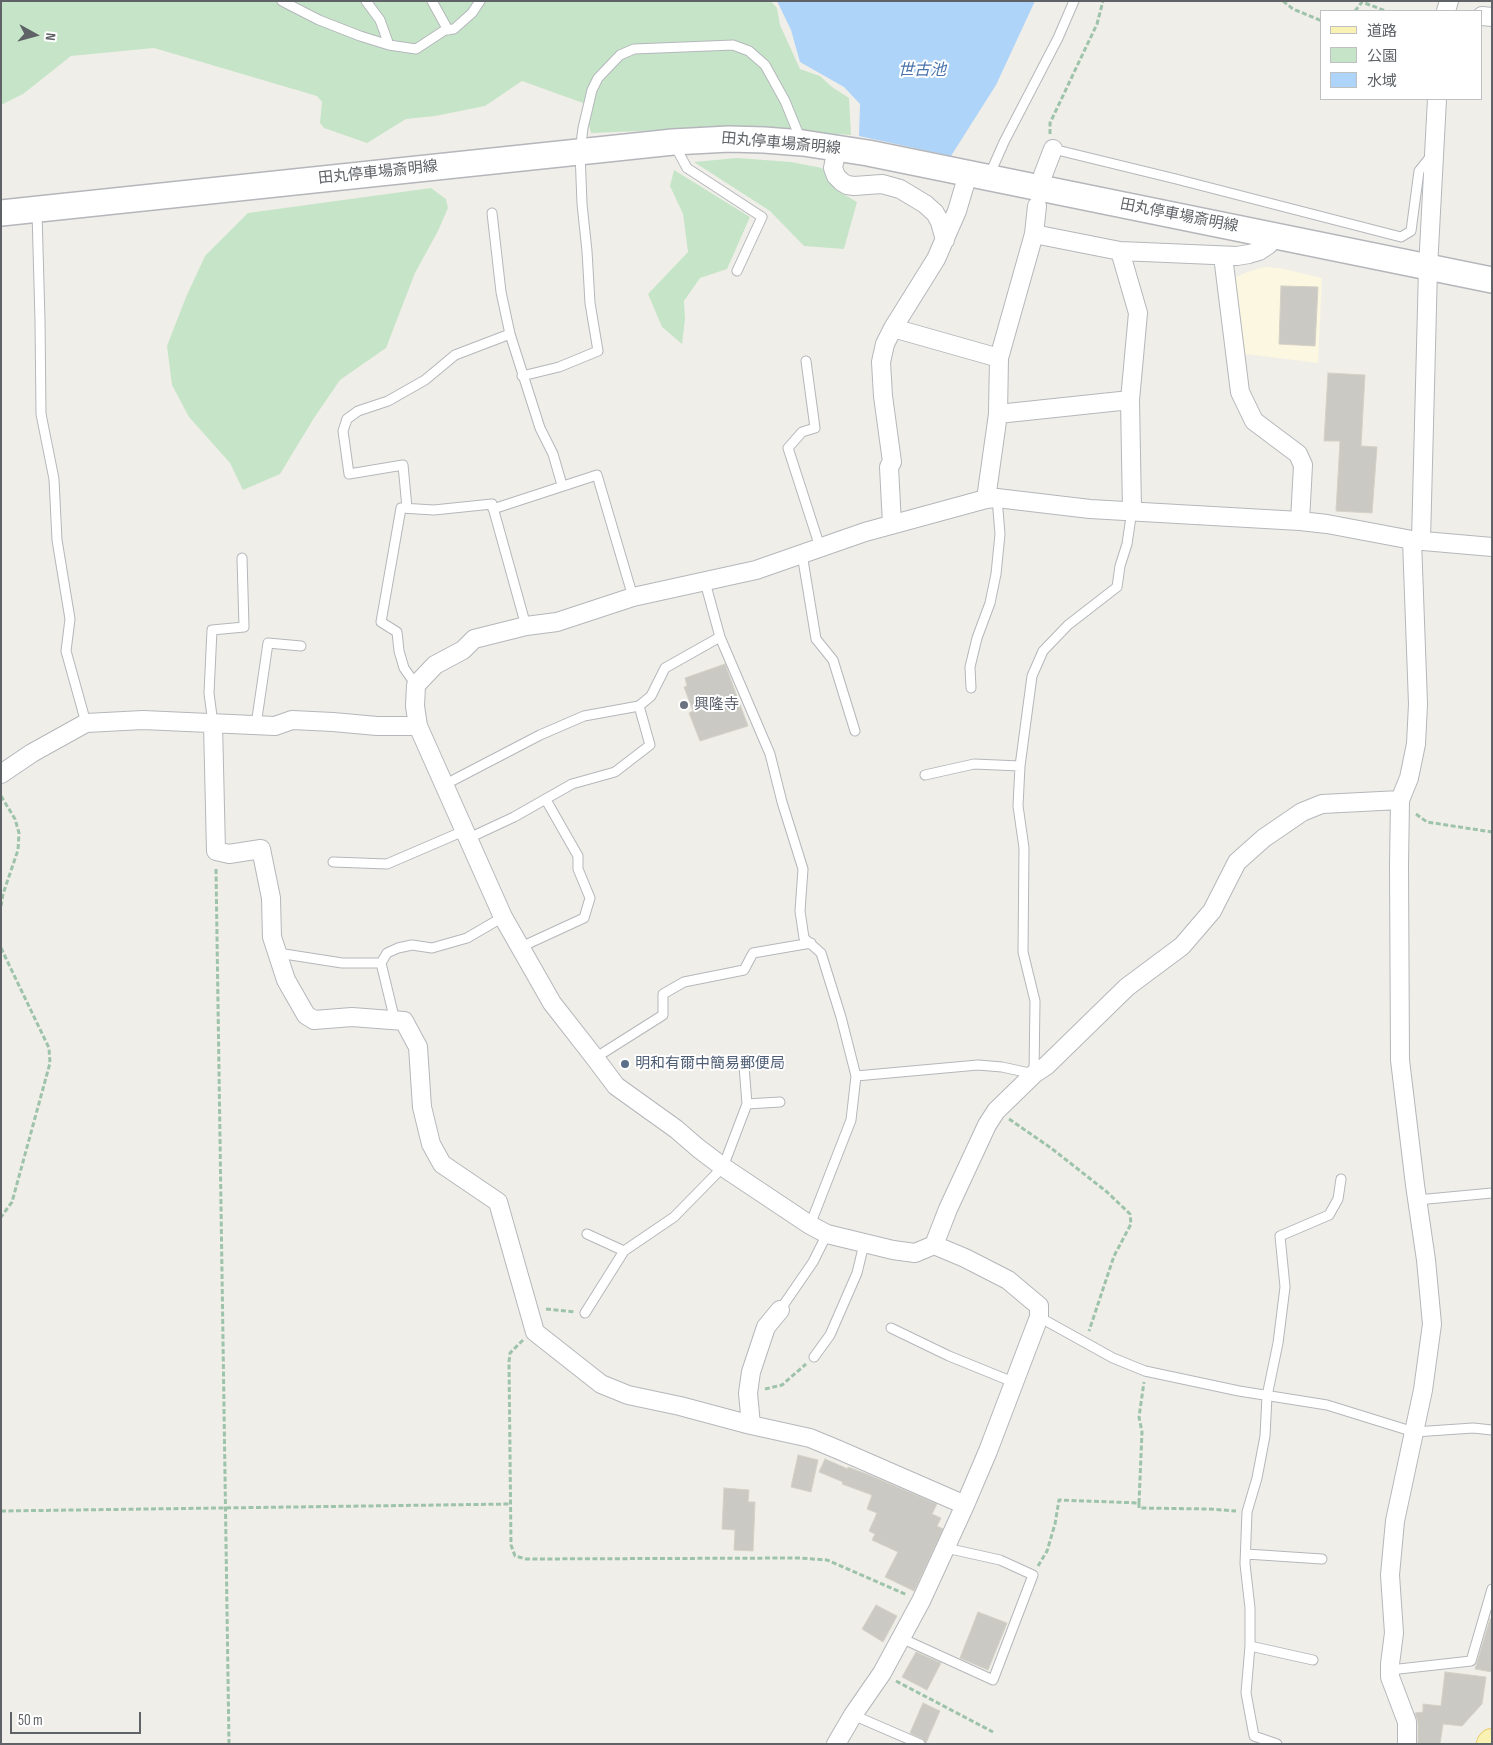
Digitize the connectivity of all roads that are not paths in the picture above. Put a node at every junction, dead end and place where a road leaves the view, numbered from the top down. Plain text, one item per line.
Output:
1 (282, 1) edge
2 (366, 1) edge
3 (432, 1) edge
4 (480, 1) edge
5 (1074, 1) edge
6 (448, 30) junction
7 (389, 45) junction
8 (1437, 100) edge
9 (673, 142) junction
10 (803, 143) junction
11 (837, 148) junction
12 (1053, 150) joint
13 (580, 152) junction
14 (1434, 152) junction
15 (1043, 175) dead end
16 (978, 176) junction
17 (1038, 206) dead end
18 (36, 209) junction
19 (3, 210) edge
20 (492, 213) dead end
21 (1034, 234) junction
22 (1276, 236) junction
23 (945, 240) junction
24 (1120, 251) junction
25 (1223, 256) junction
26 (1428, 268) junction
27 (737, 271) dead end
28 (1492, 280) edge
29 (894, 328) junction
30 (510, 334) junction
31 (999, 358) junction
32 (806, 361) dead end
33 (522, 376) junction
34 (1130, 400) junction
35 (998, 414) junction
36 (562, 485) junction
37 (992, 498) junction
38 (407, 508) junction
39 (493, 509) junction
40 (1132, 510) junction
41 (1300, 520) junction
42 (892, 524) junction
43 (1416, 541) junction
44 (820, 547) junction
45 (1492, 547) edge
46 (802, 554) junction
47 (242, 558) dead end
48 (705, 582) junction
49 (632, 597) junction
50 (526, 626) junction
51 (720, 637) junction
52 (301, 646) dead end
53 (416, 685) junction
54 (971, 688) dead end
55 (638, 706) junction
56 (86, 722) junction
57 (213, 724) junction
58 (256, 725) junction
59 (418, 726) junction
60 (854, 731) dead end
61 (1020, 766) junction
62 (1, 774) edge
63 (925, 775) dead end
64 (444, 785) junction
65 (546, 800) junction
66 (1400, 800) junction
67 (467, 834) junction
68 (333, 862) dead end
69 (504, 917) junction
70 (811, 943) junction
71 (520, 947) junction
72 (278, 953) junction
73 (381, 962) junction
74 (395, 1021) junction
75 (595, 1058) junction
76 (744, 1066) dead end
77 (1034, 1074) junction
78 (856, 1076) junction
79 (780, 1102) dead end
80 (747, 1104) junction
81 (723, 1167) junction
82 (1341, 1179) dead end
83 (1492, 1194) edge
84 (1417, 1200) junction
85 (810, 1225) junction
86 (587, 1234) dead end
87 (827, 1234) junction
88 (864, 1244) junction
89 (934, 1245) junction
90 (624, 1252) junction
91 (780, 1310) joint
92 (585, 1313) road end
93 (1039, 1317) junction
94 (891, 1328) dead end
95 (814, 1357) road end
96 (1013, 1382) junction
97 (1267, 1396) junction
98 (751, 1425) junction
99 (1492, 1430) edge
100 (1414, 1432) junction
101 (965, 1505) junction
102 (946, 1548) junction
103 (1246, 1554) junction
104 (1322, 1559) dead end
105 (1492, 1589) edge
106 (901, 1638) junction
107 (1250, 1646) junction
108 (1313, 1660) dead end
109 (1390, 1670) junction
110 (853, 1715) junction
111 (836, 1744) edge
112 (920, 1744) edge
113 (1277, 1744) edge
114 (1407, 1744) edge

1 - 7 lane
2 - 7 lane
3 - 6 lane
4 - 6 lane
5 - 16 lane
6 - 7 lane
8 - 14 street
9 - 10 main road, 田丸停車場斎明線
9 - 13 main road, 田丸停車場斎明線
9 - 27 lane
10 - 11 main road, 田丸停車場斎明線
10 - 13 lane
11 - 16 main road, 田丸停車場斎明線
11 - 23 street
12 - 14 lane
12 - 15 street
13 - 18 main road, 田丸停車場斎明線
13 - 33 lane
14 - 26 street
16 - 22 main road, 田丸停車場斎明線
16 - 23 street
17 - 21 street
18 - 19 main road, 田丸停車場斎明線
18 - 56 lane
20 - 30 lane
21 - 24 street
21 - 31 street
22 - 25 street
22 - 26 main road, 田丸停車場斎明線
23 - 29 street
24 - 25 street
24 - 34 street
25 - 41 street
26 - 28 main road, 田丸停車場斎明線
26 - 43 street
29 - 31 street
29 - 42 street
30 - 33 lane
30 - 38 lane
31 - 35 street
32 - 44 lane
33 - 36 lane
34 - 35 street
34 - 40 street
35 - 37 street
36 - 39 lane
36 - 49 lane
37 - 40 street
37 - 42 street
37 - 54 lane
38 - 39 lane
38 - 53 lane
39 - 50 lane
40 - 41 street
40 - 61 lane
41 - 43 street
42 - 44 street
43 - 45 street
43 - 66 street
44 - 46 street
46 - 48 street
46 - 60 lane
47 - 57 lane
48 - 49 street
48 - 51 lane
49 - 50 street
50 - 53 street
51 - 55 lane
51 - 70 lane
52 - 58 lane
53 - 59 street
55 - 64 lane
55 - 65 lane
56 - 57 street
56 - 62 street
57 - 58 street
57 - 72 street
58 - 59 street
59 - 64 street
61 - 63 lane
61 - 77 lane
64 - 67 street
65 - 67 lane
65 - 71 lane
66 - 77 street
66 - 84 street
67 - 68 lane
67 - 69 street
69 - 71 street
69 - 73 lane
70 - 75 lane
70 - 78 lane
71 - 75 street
72 - 73 lane
72 - 74 street
73 - 74 lane
74 - 98 street
75 - 81 street
76 - 80 lane
77 - 78 lane
77 - 89 street
78 - 85 lane
79 - 80 lane
80 - 81 lane
81 - 85 street
81 - 90 lane
82 - 97 lane
83 - 84 lane
84 - 100 street
85 - 87 street
86 - 90 lane
87 - 88 street
87 - 91 lane
88 - 89 street
88 - 95 lane
89 - 93 street
90 - 92 lane
91 - 98 street
93 - 96 street
93 - 97 lane
94 - 96 lane
96 - 101 street
97 - 100 lane
97 - 103 lane
98 - 101 street
99 - 100 lane
100 - 109 street
101 - 102 street
102 - 106 street
102 - 106 lane
103 - 104 lane
103 - 107 lane
105 - 109 lane
106 - 110 street
107 - 108 lane
107 - 113 lane
109 - 114 street
110 - 111 street
110 - 112 lane

